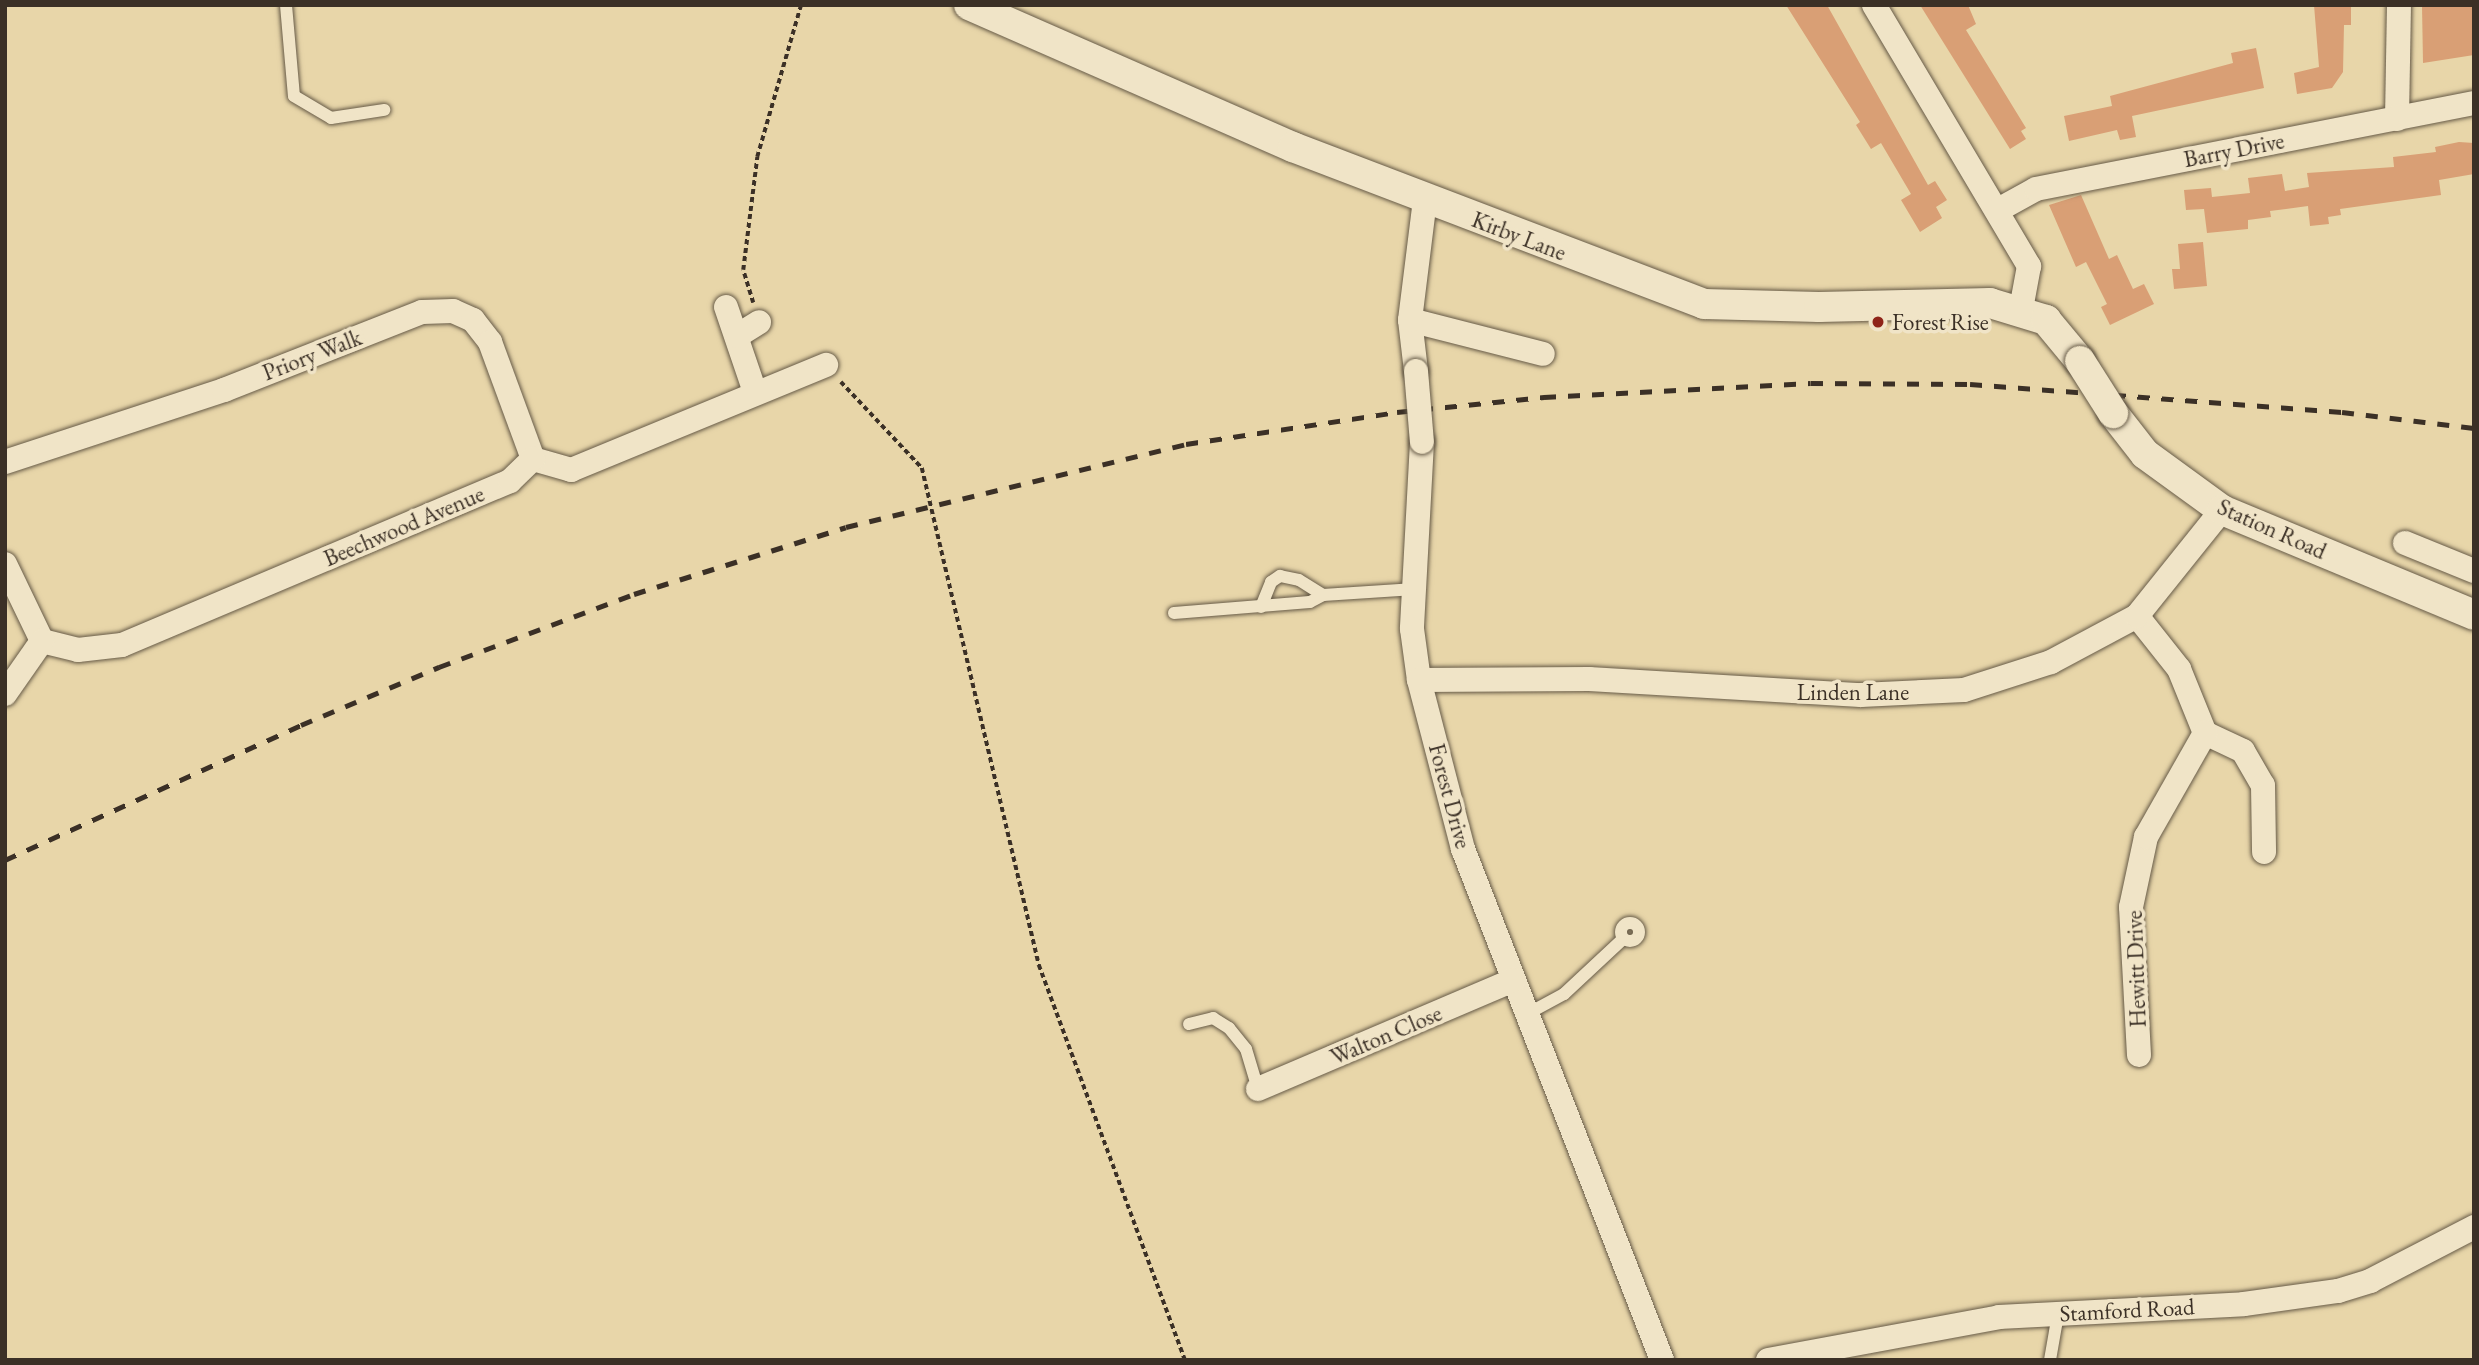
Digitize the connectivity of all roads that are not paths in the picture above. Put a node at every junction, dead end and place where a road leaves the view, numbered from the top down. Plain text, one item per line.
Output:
1 (286, 5) edge
2 (969, 5) edge
3 (1874, 5) edge
4 (2399, 5) edge
5 (2474, 103) edge
6 (384, 110) dead end
7 (2397, 119) junction
8 (1425, 200) junction
9 (1998, 210) junction
10 (726, 307) dead end
11 (2021, 309) junction
12 (1410, 320) junction
13 (759, 322) road end
14 (737, 336) junction
15 (1543, 354) dead end
16 (2080, 361) joint
17 (826, 365) road end
18 (755, 392) junction
19 (533, 459) junction
20 (5, 462) edge
21 (2222, 510) junction
22 (2405, 543) dead end
23 (5, 564) edge
24 (2474, 570) edge
25 (1415, 589) junction
26 (1323, 595) junction
27 (1261, 607) junction
28 (1174, 613) dead end
29 (2474, 615) edge
30 (2137, 616) junction
31 (42, 640) junction
32 (1419, 680) junction
33 (5, 694) edge
34 (2205, 733) junction
35 (2264, 852) dead end
36 (1623, 939) dead end
37 (1514, 980) junction
38 (1527, 1014) junction
39 (1189, 1024) dead end
40 (2139, 1055) dead end
41 (1258, 1089) joint
42 (2474, 1227) edge
43 (2058, 1314) junction
44 (1662, 1360) edge
45 (1769, 1360) edge
46 (2050, 1360) edge

1 - 6 lane
2 - 8 street, Kirby Lane
3 - 9 street
4 - 7 street
5 - 7 street, Barry Drive
7 - 9 street, Barry Drive
8 - 11 street, Kirby Lane
8 - 12 street, Forest Drive
9 - 11 street
10 - 14 street
11 - 16 street, Kirby Lane
12 - 15 street
12 - 25 street, Forest Drive, bridge
13 - 14 street
14 - 18 street
16 - 21 street, Station Road, bridge
17 - 18 street
18 - 19 street
19 - 20 street, Priory Walk
19 - 31 street, Beechwood Avenue
21 - 29 street, Station Road
21 - 30 street, Linden Lane
22 - 24 street
23 - 31 street
25 - 26 lane
25 - 32 street, Forest Drive
26 - 27 lane
26 - 27 lane
27 - 28 lane
30 - 32 street, Linden Lane
30 - 34 street
31 - 33 street
32 - 37 street, Forest Drive
34 - 35 street
34 - 40 street, Hewitt Drive
36 - 38 lane
37 - 38 street, Forest Drive
37 - 41 street, Walton Close
38 - 44 street, Forest Drive
39 - 41 lane
42 - 43 street, Stamford Road
43 - 45 street, Stamford Road
43 - 46 lane

